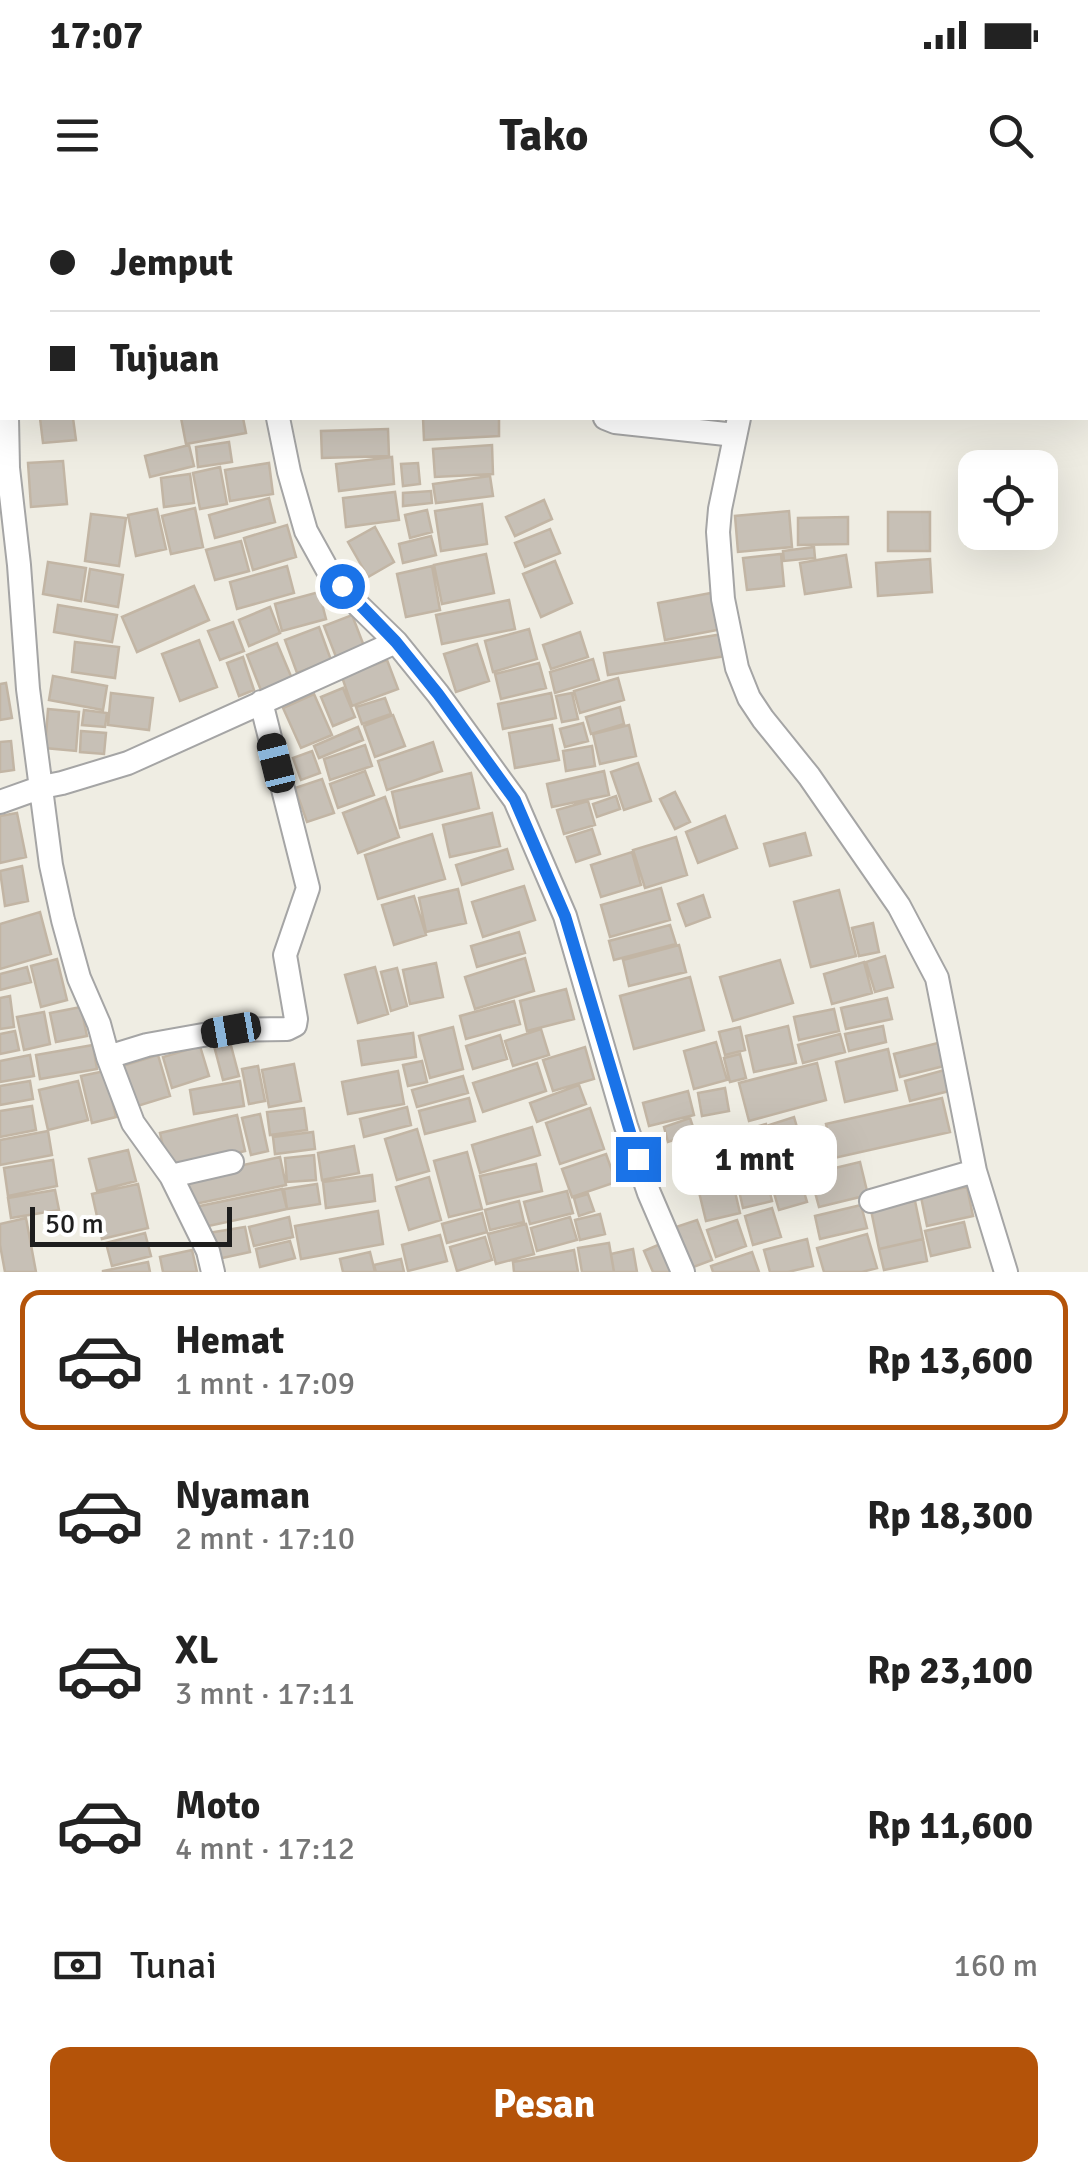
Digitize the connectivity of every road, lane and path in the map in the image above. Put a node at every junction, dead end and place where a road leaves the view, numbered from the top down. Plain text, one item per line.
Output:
1 (8, 420) edge
2 (278, 420) edge
3 (610, 420) edge
4 (737, 426) edge
5 (396, 642) junction
6 (261, 702) junction
7 (42, 787) junction
8 (0, 802) edge
9 (108, 1056) junction
10 (232, 1162) dead end
11 (975, 1170) junction
12 (171, 1176) junction
13 (871, 1200) dead end
14 (214, 1272) edge
15 (683, 1272) edge
16 (1006, 1272) edge

1 - 7 street
2 - 5 street
3 - 4 street
4 - 11 street
5 - 6 street
5 - 15 street
6 - 7 street
6 - 9 street
7 - 8 street
7 - 9 street
9 - 12 street
10 - 12 street
11 - 13 street
11 - 16 street
12 - 14 street

